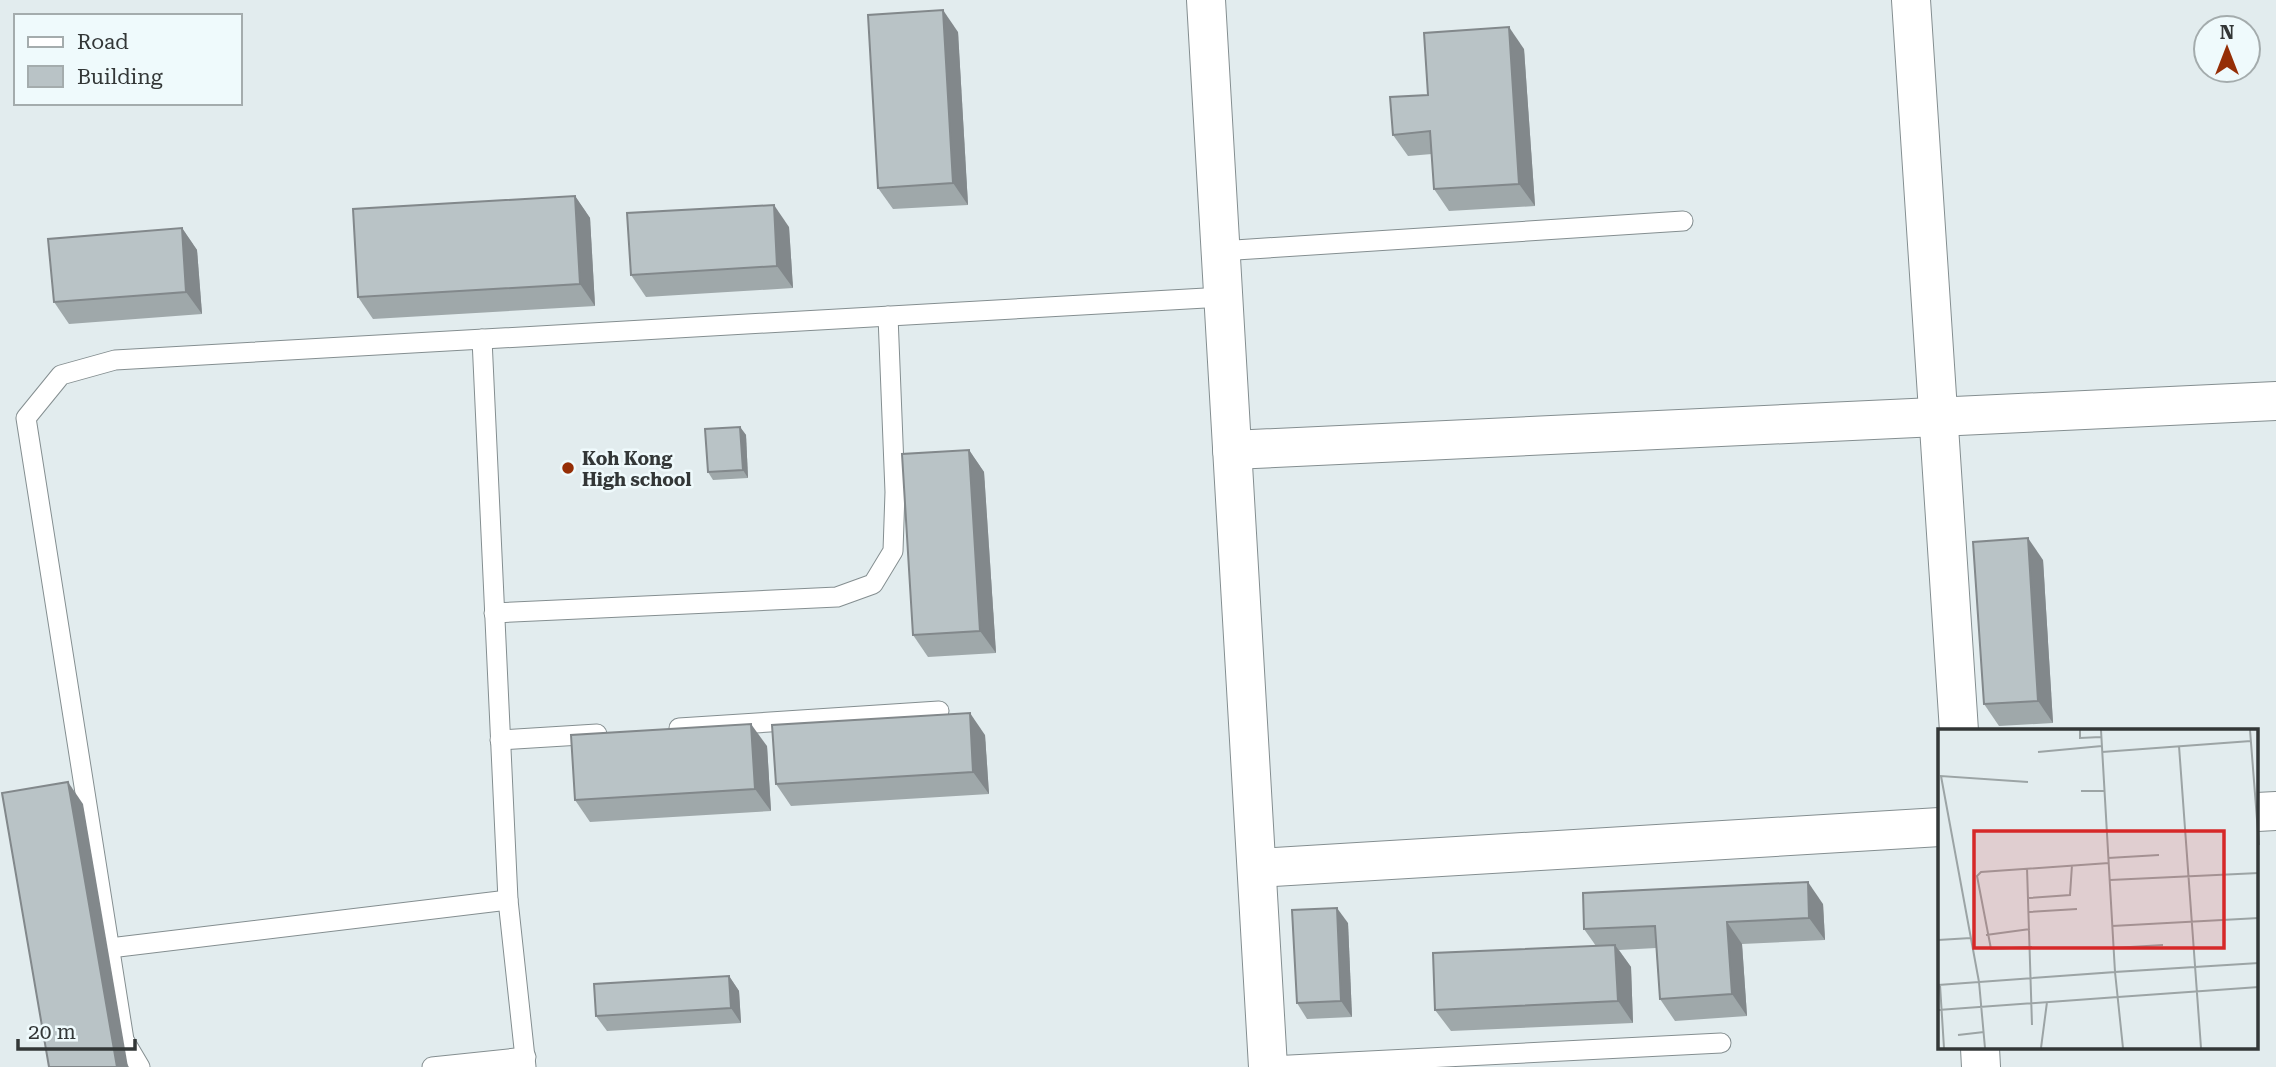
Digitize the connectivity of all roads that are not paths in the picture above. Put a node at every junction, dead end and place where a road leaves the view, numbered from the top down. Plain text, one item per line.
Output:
1 (1206, 0) edge
2 (1911, 0) edge
3 (1683, 221) dead end
4 (1220, 251) junction
5 (1223, 297) junction
6 (888, 316) junction
7 (482, 339) junction
8 (2276, 401) edge
9 (1938, 417) junction
10 (1232, 450) junction
11 (494, 613) junction
12 (939, 711) dead end
13 (665, 729) edge
14 (1959, 729) edge
15 (610, 733) edge
16 (500, 740) junction
17 (2276, 811) edge
18 (2258, 812) edge
19 (1938, 827) edge
20 (1256, 868) junction
21 (508, 901) junction
22 (110, 948) junction
23 (1721, 1043) dead end
24 (526, 1062) edge
25 (141, 1067) edge
26 (432, 1067) edge
27 (1268, 1067) edge

1 - 4 street
2 - 9 street
3 - 4 lane
4 - 5 street
5 - 6 lane
5 - 10 street
6 - 7 lane
6 - 11 lane
7 - 11 lane
7 - 22 lane
8 - 9 street
9 - 10 street
9 - 14 street
10 - 20 street
11 - 16 lane
12 - 13 lane
15 - 16 lane
16 - 21 lane
17 - 18 street
19 - 20 street
20 - 27 street
21 - 22 lane
21 - 24 lane
22 - 25 lane
23 - 27 lane
24 - 26 lane

